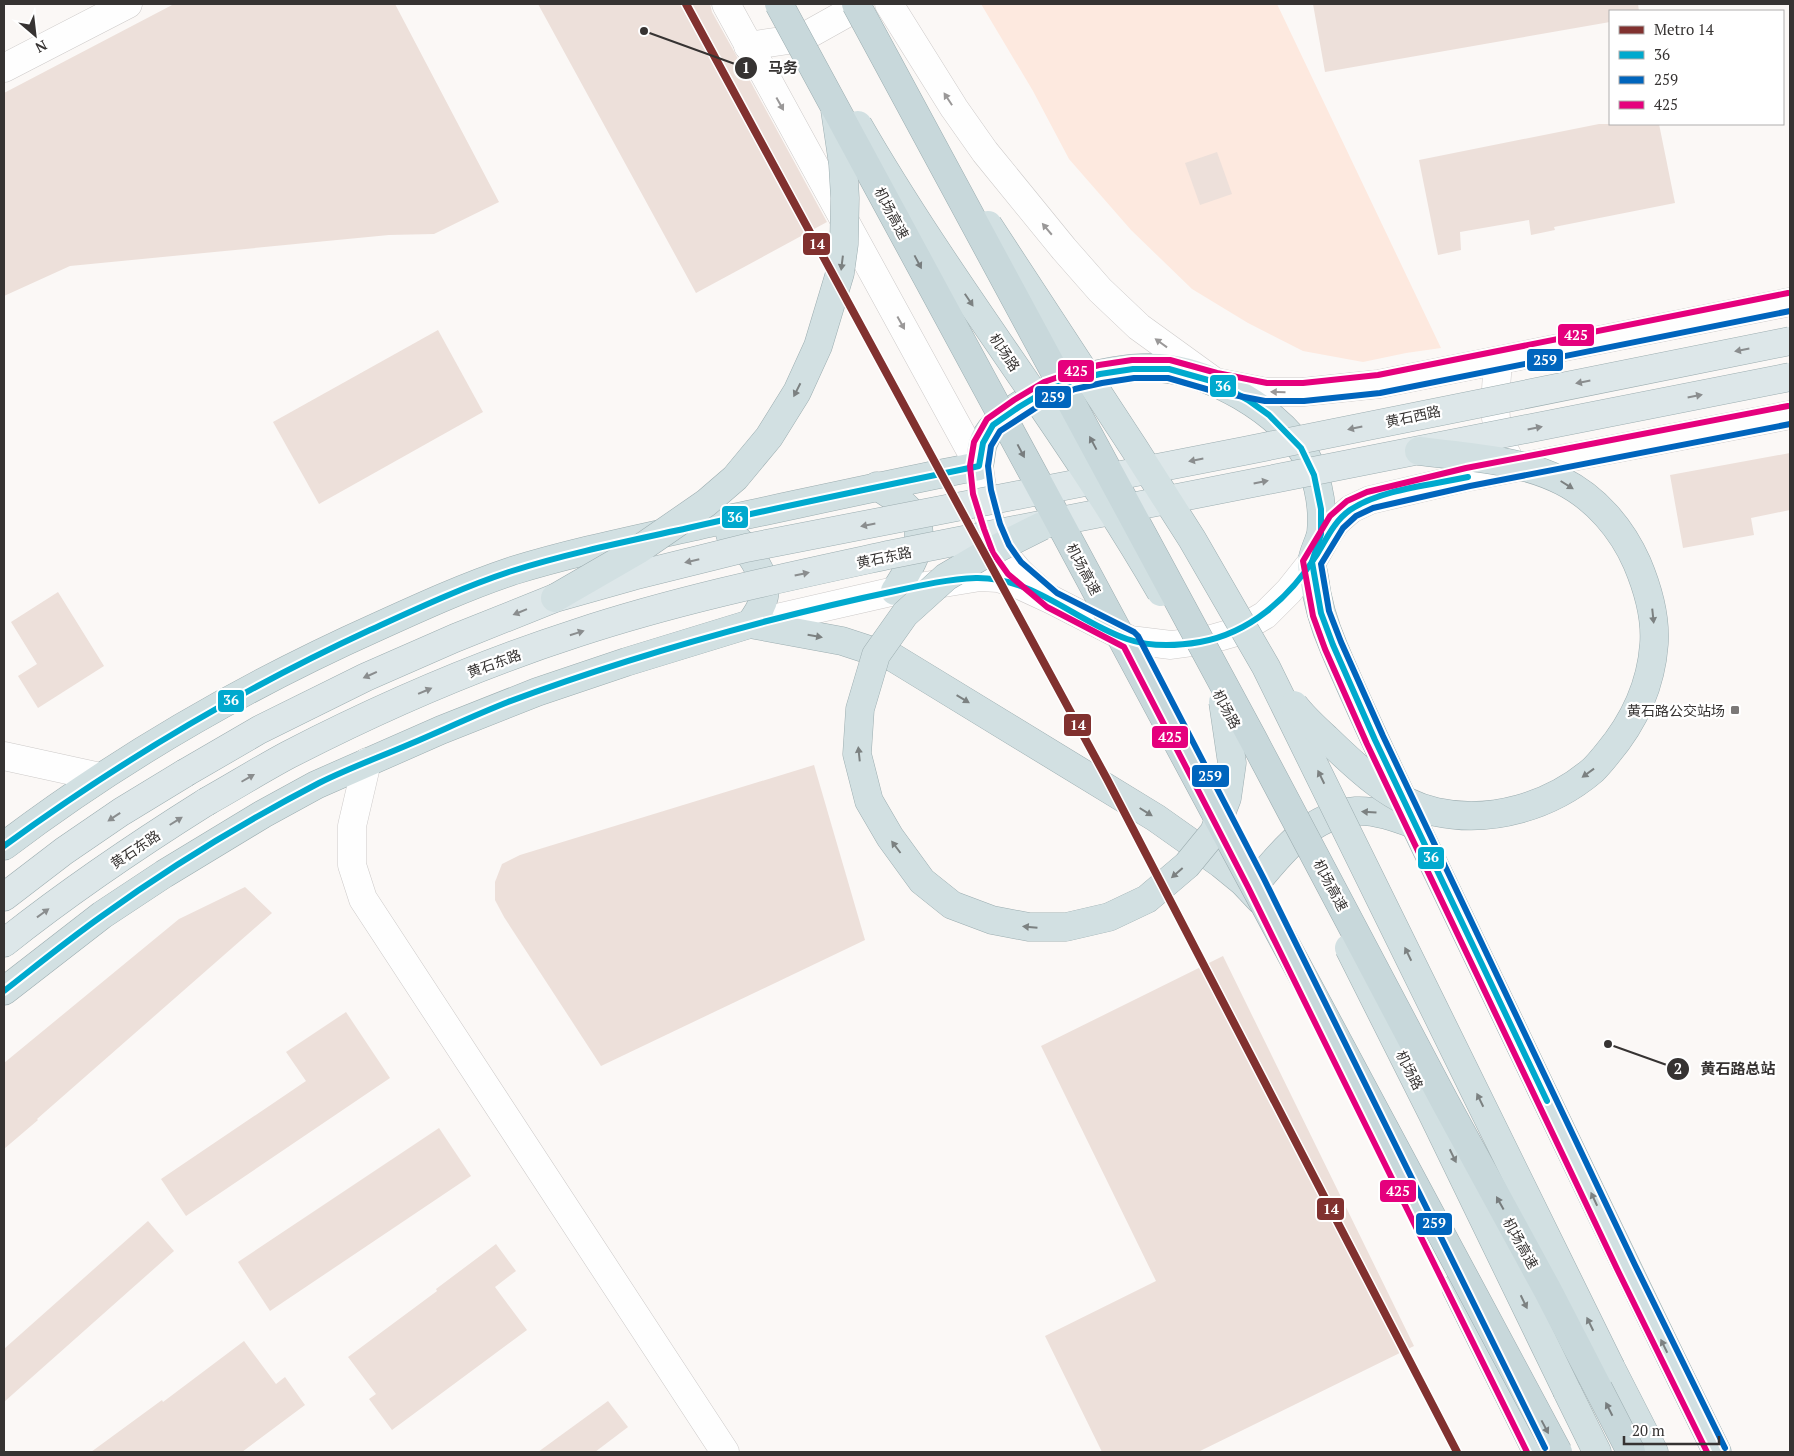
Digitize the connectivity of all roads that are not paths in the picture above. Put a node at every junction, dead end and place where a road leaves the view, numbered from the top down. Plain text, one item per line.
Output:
1 (128, 4) edge
2 (726, 4) edge
3 (778, 4) edge
4 (790, 4) edge
5 (851, 4) edge
6 (856, 4) edge
7 (889, 4) edge
8 (748, 46) junction
9 (4, 68) edge
10 (829, 76) junction
11 (1790, 302) edge
12 (1790, 341) edge
13 (1498, 361) junction
14 (1790, 377) edge
15 (1215, 382) junction
16 (1790, 415) edge
17 (1419, 451) junction
18 (980, 466) junction
19 (1516, 469) junction
20 (877, 486) junction
21 (706, 524) junction
22 (1042, 526) junction
23 (1312, 562) junction
24 (895, 591) junction
25 (555, 598) junction
26 (1052, 600) junction
27 (750, 624) junction
28 (1130, 640) junction
29 (1266, 667) junction
30 (1224, 702) junction
31 (4, 756) edge
32 (367, 762) junction
33 (100, 777) junction
34 (1416, 825) junction
35 (4, 846) edge
36 (1256, 883) junction
37 (4, 897) edge
38 (1270, 911) junction
39 (4, 943) edge
40 (4, 991) edge
41 (725, 1452) edge
42 (1537, 1452) edge
43 (1558, 1452) edge
44 (1597, 1452) edge
45 (1631, 1452) edge
46 (1654, 1452) edge
47 (1717, 1452) edge

1 - 9 main road
2 - 8 main road
3 -> 43 highway, 机场高速, bridge
4 - 10 highway, 机场路
5 - 8 main road
5 - 29 highway, bridge
45 -> 6 highway, 机场高速, bridge
15 -> 7 main road
8 -> 18 main road
10 -> 25 highway, bridge
10 -> 30 highway, 机场路, bridge
11 - 13 main road
12 -> 25 main road, 黄石西路, bridge
13 -> 15 main road
13 - 19 main road
17 -> 14 main road, bridge
15 - 18 highway
15 - 23 highway
16 - 19 main road
22 -> 17 main road, bridge
17 -> 29 highway, bridge
18 - 20 highway
18 - 26 main road
19 - 23 main road
20 - 21 highway
20 - 24 highway
21 - 27 highway
21 - 33 highway
30 -> 22 highway, bridge
39 -> 22 main road, 黄石东路, bridge
23 - 28 main road
23 - 34 highway
24 - 26 main road
24 - 27 main road
25 -> 37 main road, bridge
26 - 28 main road
27 - 32 highway
27 -> 38 highway
28 - 36 main road
46 -> 29 highway, bridge
30 -> 44 highway, 机场路, bridge
31 - 33 main road
32 - 40 highway
32 - 41 main road
33 - 35 highway
34 -> 36 highway
47 -> 34 highway
36 - 38 main road
38 - 42 highway

